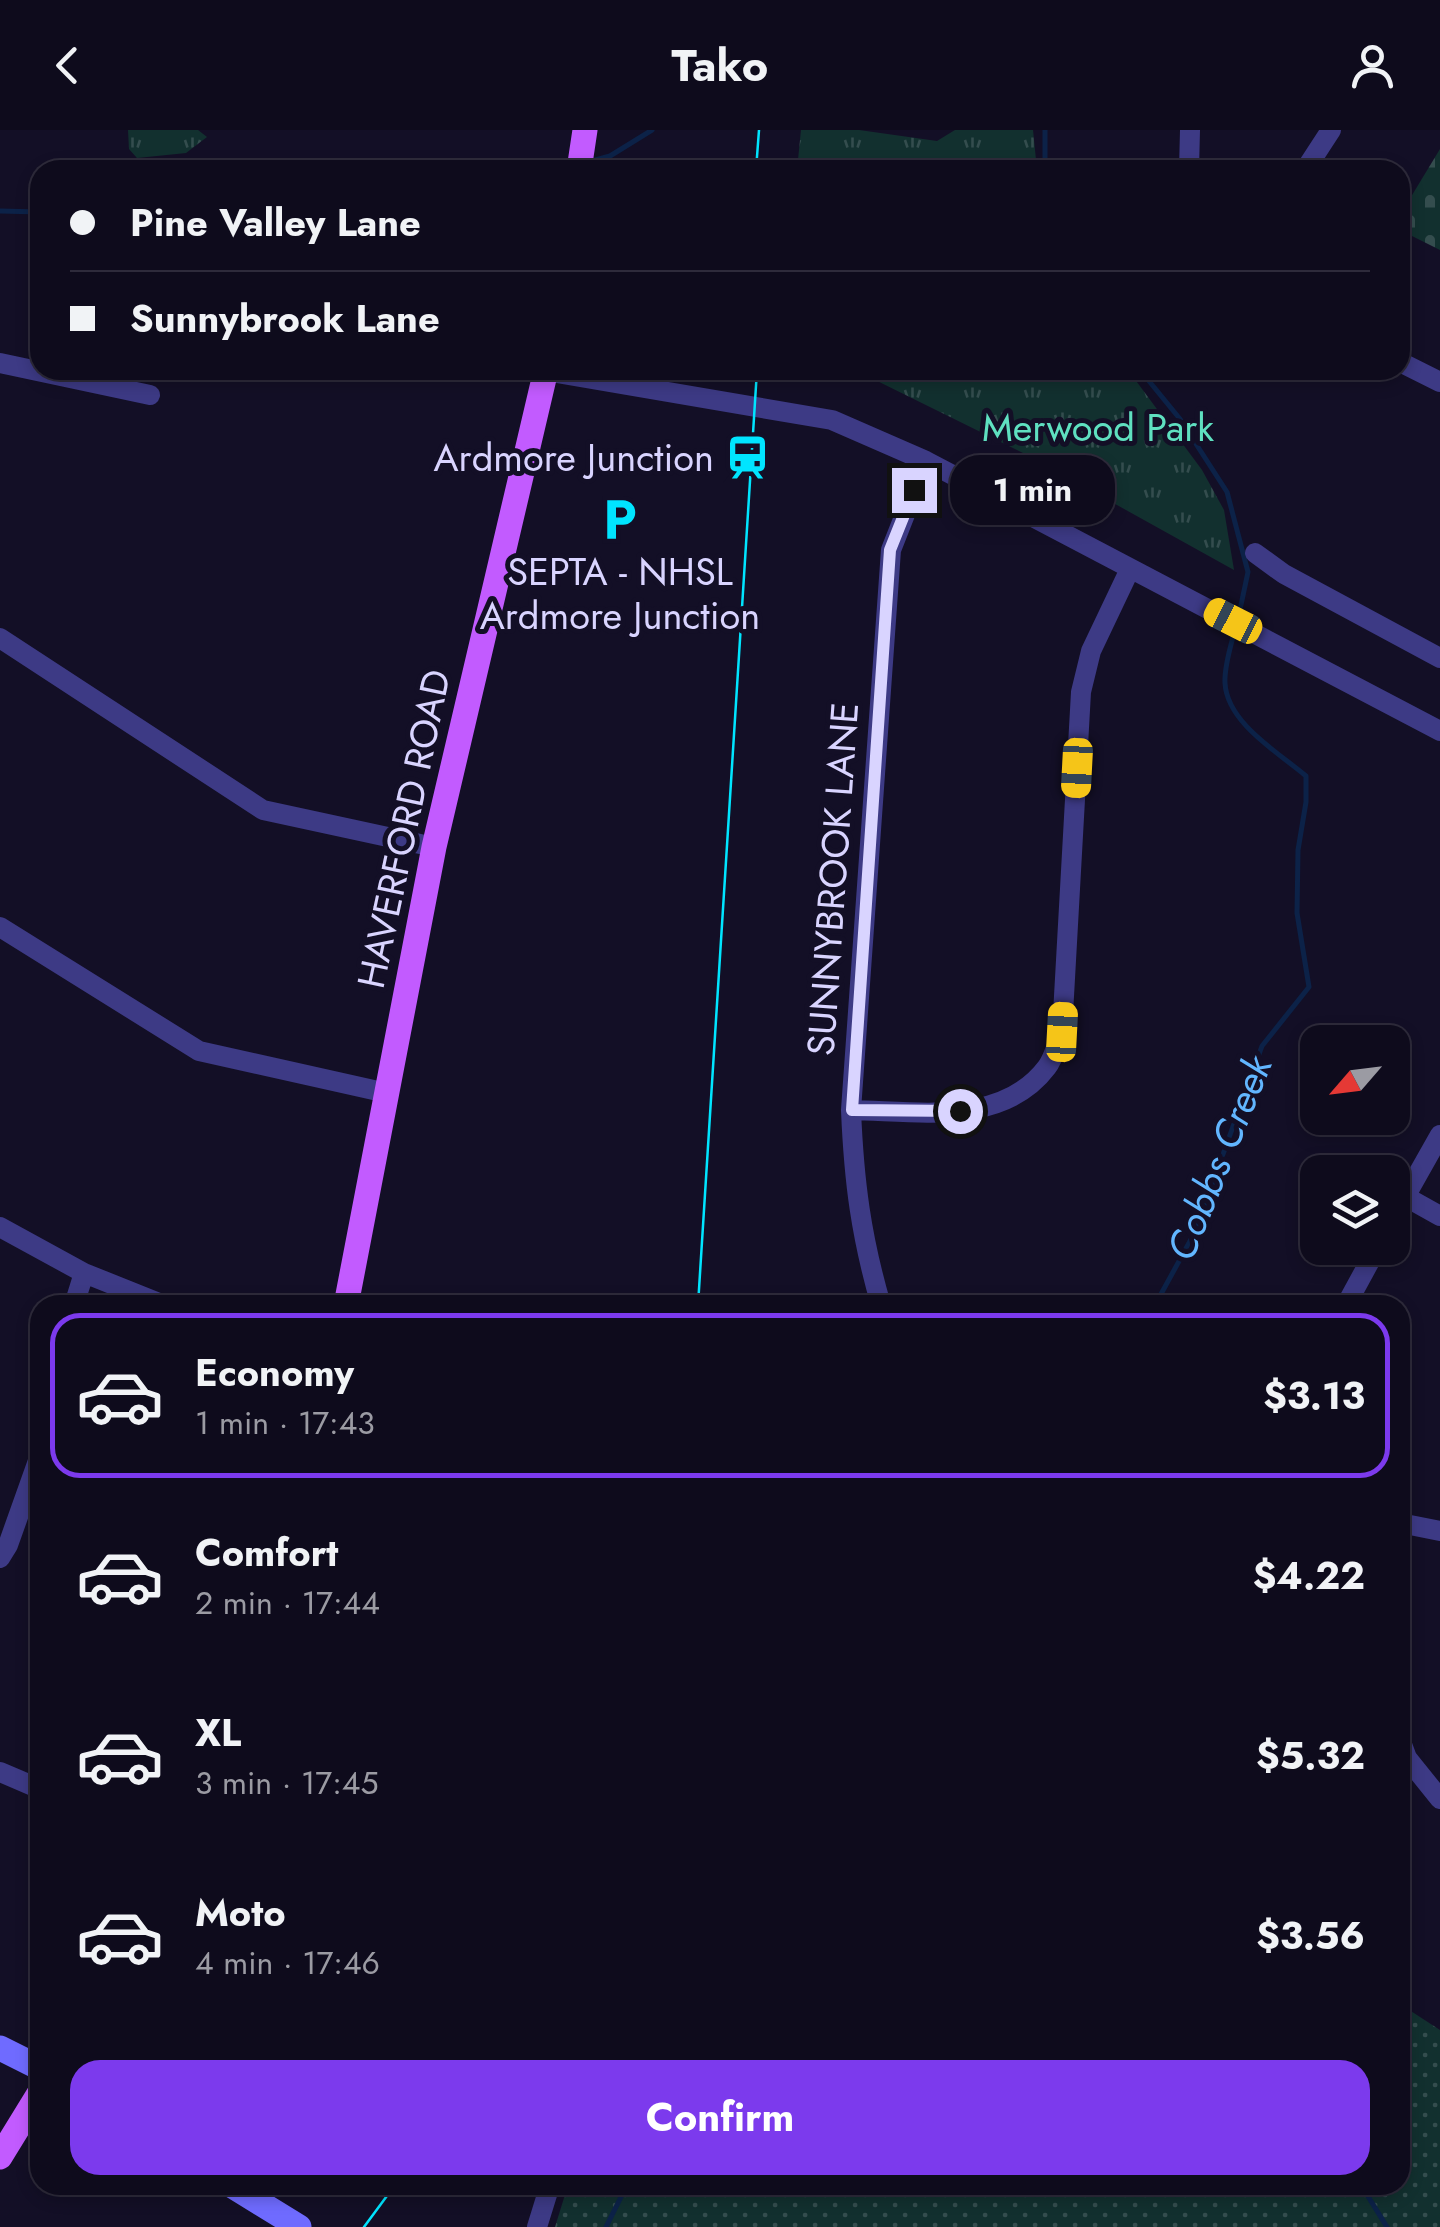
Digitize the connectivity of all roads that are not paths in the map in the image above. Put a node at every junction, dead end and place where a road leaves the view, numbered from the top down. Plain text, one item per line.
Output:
1 (1190, 130) edge
2 (1330, 130) edge
3 (1189, 160) edge
4 (1311, 160) edge
5 (0, 362) edge
6 (1410, 367) edge
7 (30, 369) edge
8 (82, 380) edge
9 (544, 380) edge
10 (598, 380) edge
11 (1440, 382) edge
12 (150, 395) dead end
13 (926, 461) junction
14 (1255, 552) dead end
15 (1130, 569) junction
16 (0, 638) edge
17 (1440, 658) edge
18 (1440, 731) edge
19 (434, 847) junction
20 (0, 927) edge
21 (388, 1093) junction
22 (852, 1110) junction
23 (1440, 1136) edge
24 (1410, 1189) edge
25 (1410, 1198) edge
26 (1440, 1216) edge
27 (0, 1227) edge
28 (1368, 1265) edge
29 (84, 1272) junction
30 (77, 1295) edge
31 (140, 1295) edge
32 (348, 1295) edge
33 (878, 1295) edge
34 (1352, 1295) edge
35 (30, 1483) edge
36 (1410, 1527) edge
37 (1440, 1530) edge
38 (0, 1558) edge
39 (1410, 1762) edge
40 (0, 1772) edge
41 (30, 1785) edge
42 (1440, 1799) edge
43 (0, 2048) edge
44 (30, 2063) edge
45 (30, 2103) edge
46 (8, 2127) edge
47 (0, 2157) edge
48 (248, 2195) edge
49 (547, 2195) edge
50 (299, 2227) edge
51 (537, 2227) edge

1 - 3 street
2 - 4 street
5 - 7 street
6 - 11 street
8 - 12 street
9 - 19 main road, HAVERFORD ROAD
10 - 13 street
13 - 15 street
13 - 22 street, SUNNYBROOK LANE
14 - 17 street
15 - 18 street
15 - 22 street
16 - 19 street
19 - 21 main road, HAVERFORD ROAD
20 - 21 street
21 - 32 main road, HAVERFORD ROAD
22 - 33 street, SUNNYBROOK LANE
23 - 24 street
25 - 26 street
27 - 29 street
28 - 34 street
29 - 30 street
29 - 31 street
35 - 38 street
36 - 37 street
39 - 42 street
40 - 41 street
43 - 44 street
45 - 46 main road
46 - 47 main road
48 - 50 street
49 - 51 street

